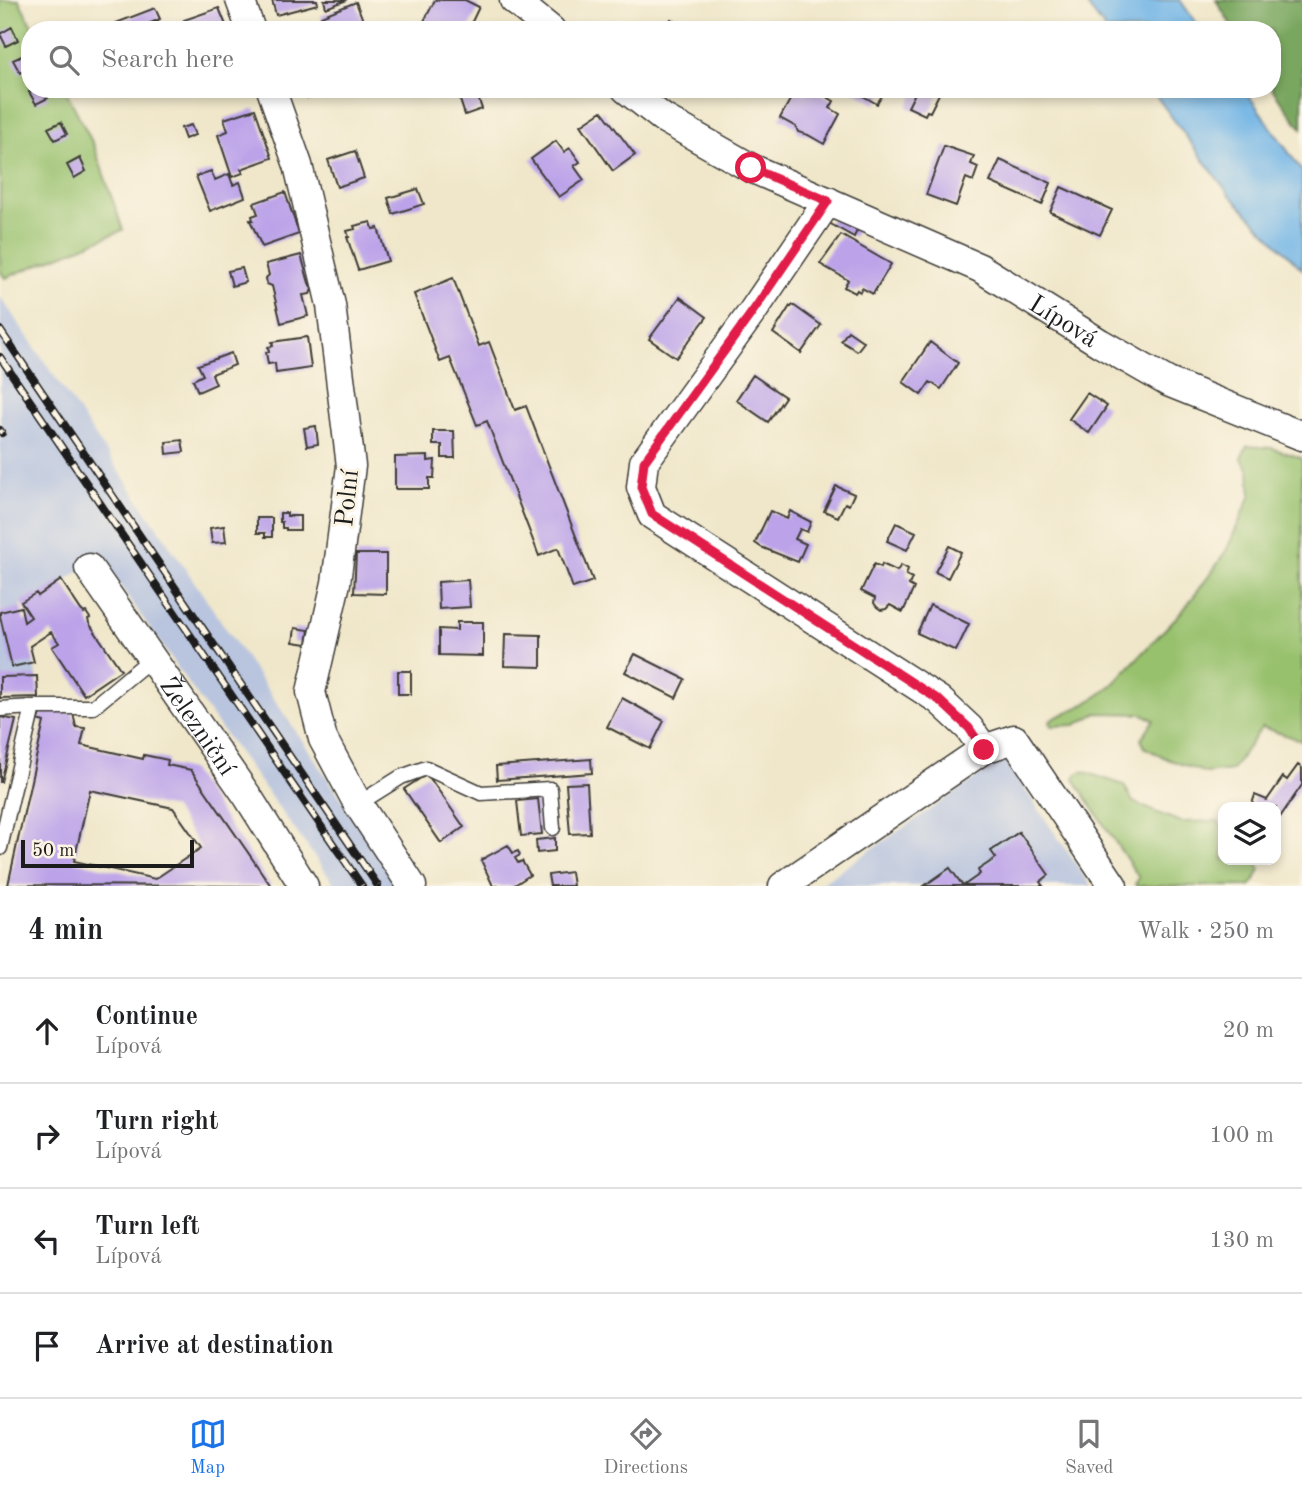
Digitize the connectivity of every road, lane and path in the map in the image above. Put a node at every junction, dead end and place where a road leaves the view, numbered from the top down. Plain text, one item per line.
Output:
1 (240, 0) edge
2 (514, 0) edge
3 (248, 21) edge
4 (540, 21) edge
5 (274, 98) edge
6 (637, 98) edge
7 (828, 201) junction
8 (1302, 436) edge
9 (89, 568) dead end
10 (152, 658) junction
11 (33, 707) junction
12 (0, 709) edge
13 (984, 750) junction
14 (358, 804) junction
15 (553, 828) dead end
16 (0, 848) edge
17 (304, 886) edge
18 (412, 886) edge
19 (783, 886) edge
20 (1113, 886) edge

1 - 3 street
2 - 4 street
5 - 14 street, Polní
6 - 7 street, Lípová
7 - 8 street, Lípová
7 - 13 street
9 - 10 street, Železniční
10 - 11 lane
10 - 17 street, Železniční
11 - 12 lane
11 - 16 lane
13 - 19 street
13 - 20 street
14 - 15 lane
14 - 18 street, Polní

